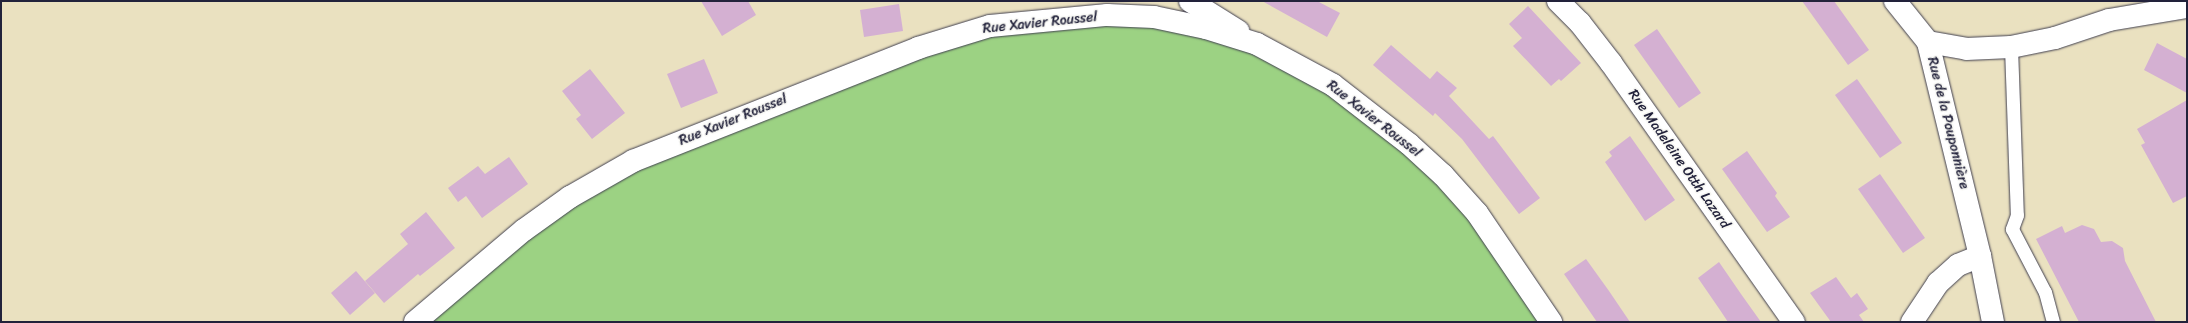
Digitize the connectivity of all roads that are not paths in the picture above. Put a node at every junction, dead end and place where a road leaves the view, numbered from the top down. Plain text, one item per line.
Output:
1 (1190, 1) edge
2 (1558, 1) edge
3 (1895, 1) edge
4 (2187, 7) edge
5 (1066, 9) edge
6 (1928, 42) junction
7 (1257, 44) junction
8 (2011, 47) junction
9 (1980, 256) junction
10 (415, 322) edge
11 (1551, 322) edge
12 (1794, 322) edge
13 (1912, 322) edge
14 (1993, 322) edge
15 (2053, 322) edge

1 - 7 street
2 - 12 street, Rue Madeleine Otth Lazard
3 - 6 street
4 - 8 street, Rue de la Pouponnière
5 - 7 street, Rue Xavier Roussel
5 - 10 street, Rue Xavier Roussel
6 - 8 street, Rue de la Pouponnière
6 - 9 street, Rue de la Pouponnière
7 - 11 street, Rue Xavier Roussel
8 - 15 lane
9 - 13 street
9 - 14 street, Rue de la Pouponnière

